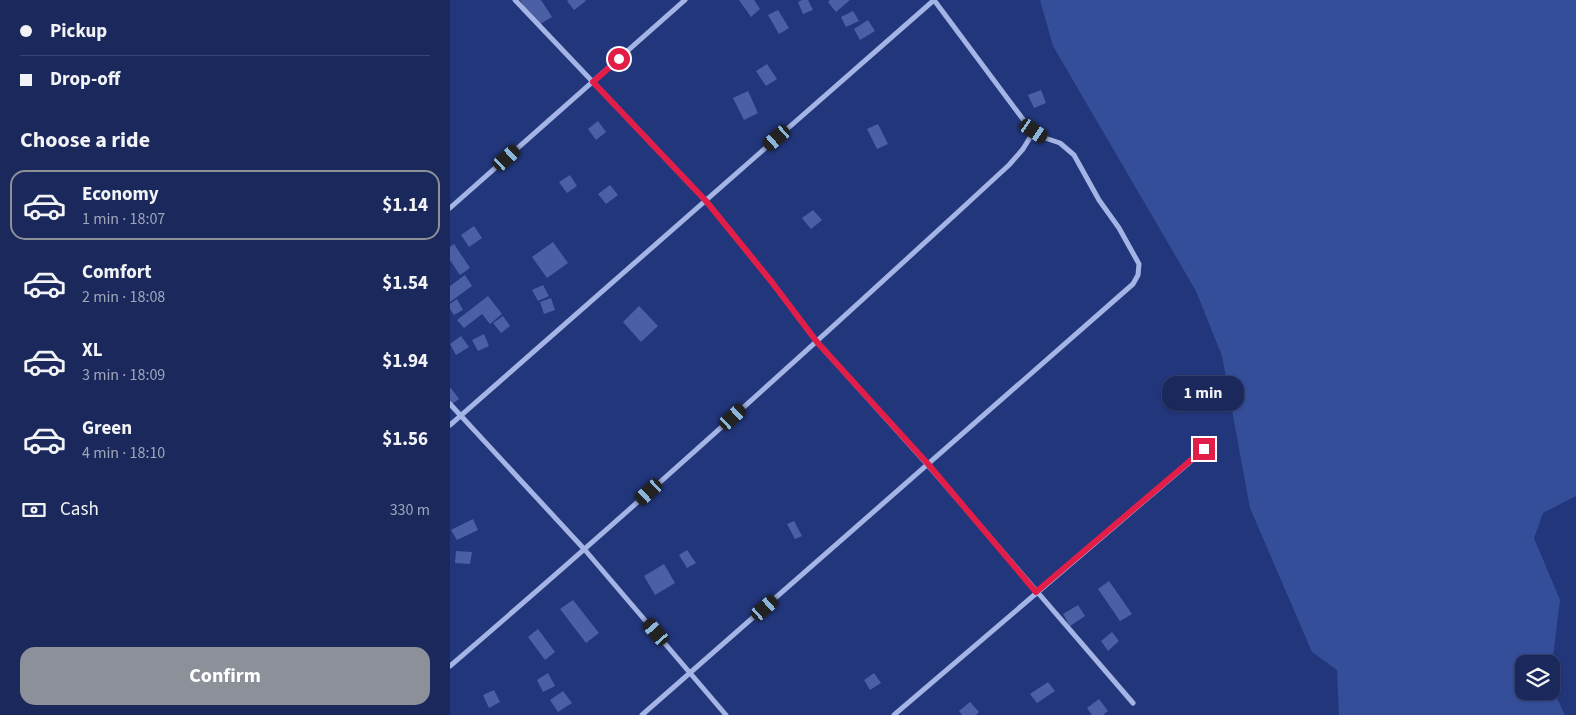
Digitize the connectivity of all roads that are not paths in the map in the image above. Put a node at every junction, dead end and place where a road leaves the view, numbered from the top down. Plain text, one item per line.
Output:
1 (514, 0) edge
2 (685, 0) edge
3 (934, 0) edge
4 (593, 82) junction
5 (1034, 131) junction
6 (706, 201) junction
7 (450, 208) edge
8 (817, 342) junction
9 (450, 404) edge
10 (461, 415) junction
11 (450, 426) edge
12 (1204, 449) dead end
13 (928, 464) junction
14 (585, 550) junction
15 (1036, 592) junction
16 (450, 666) edge
17 (692, 674) junction
18 (1133, 703) dead end
19 (642, 715) edge
20 (726, 715) edge
21 (894, 715) edge

1 - 4 street
2 - 4 street
3 - 5 street
3 - 6 street
4 - 6 street
4 - 7 street
5 - 8 street
5 - 13 street
6 - 8 street
6 - 10 street
8 - 13 street
8 - 14 street
9 - 10 street
10 - 11 street
10 - 14 street
12 - 15 street
13 - 15 street
13 - 17 street
14 - 16 street
14 - 17 street
15 - 18 street
15 - 21 street
17 - 19 street
17 - 20 street

